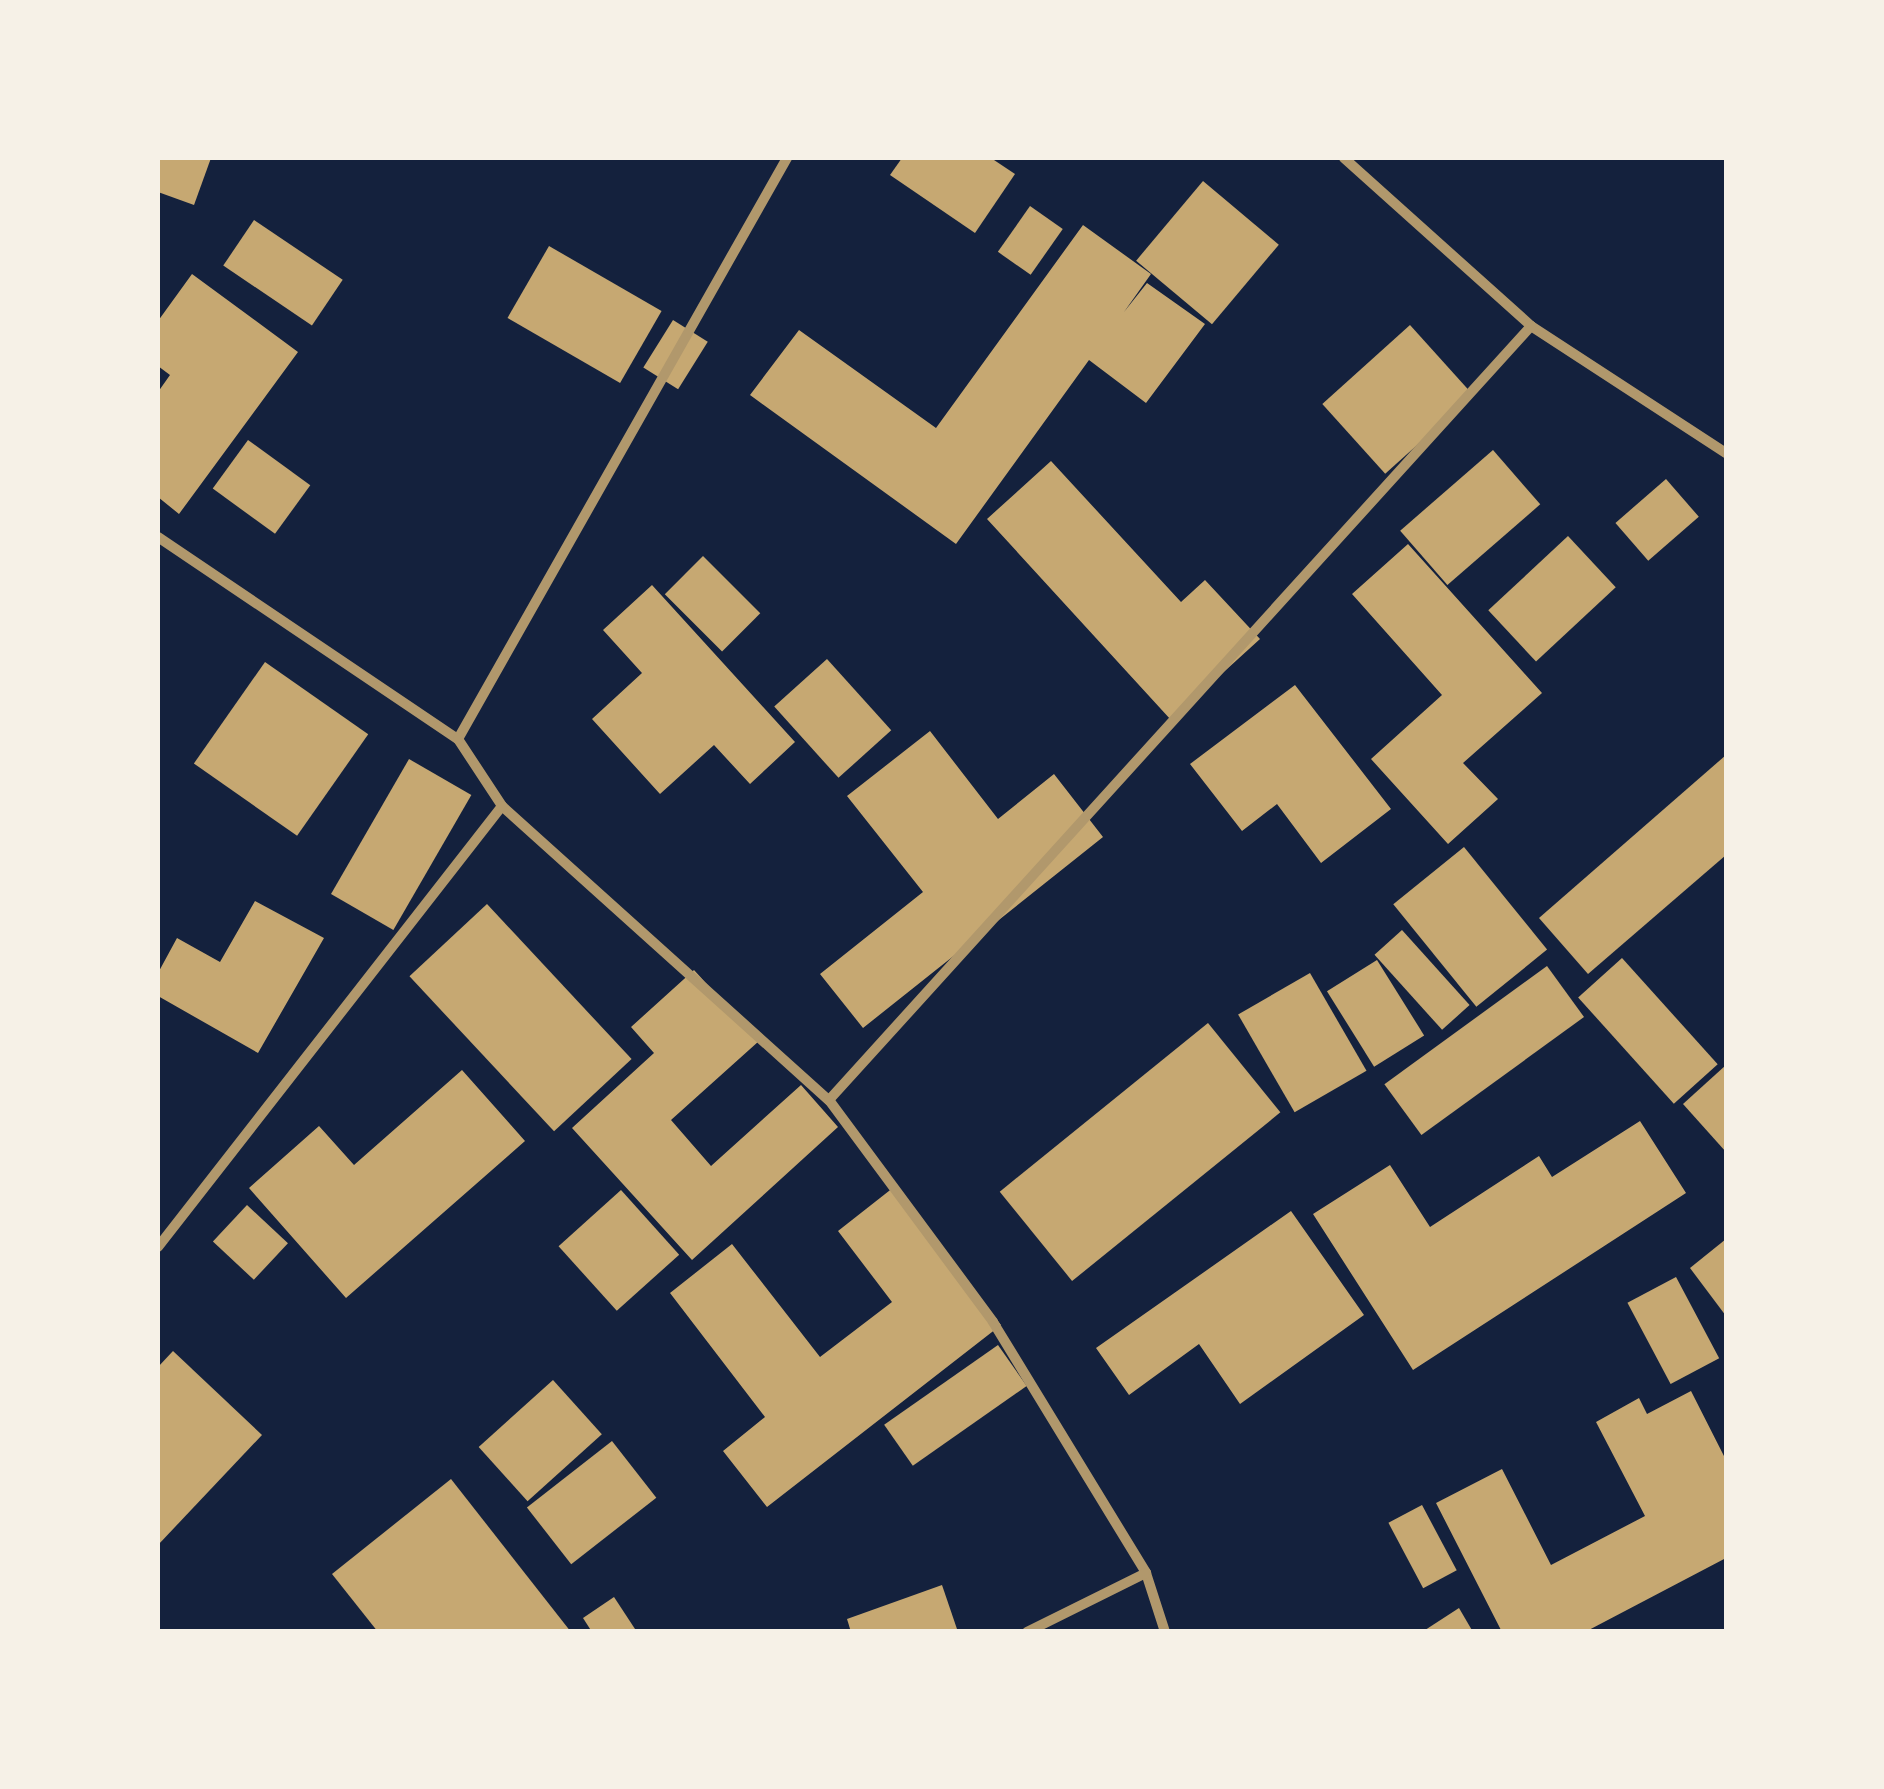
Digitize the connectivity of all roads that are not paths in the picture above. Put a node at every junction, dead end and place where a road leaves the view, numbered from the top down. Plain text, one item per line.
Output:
1 (787, 158) edge
2 (1344, 158) edge
3 (1531, 326) junction
4 (1726, 452) edge
5 (158, 536) edge
6 (458, 739) junction
7 (502, 806) junction
8 (830, 1100) junction
9 (158, 1247) edge
10 (1146, 1573) junction
11 (1027, 1632) edge
12 (1165, 1632) edge

1 - 6 street
2 - 3 street
3 - 4 street
3 - 8 street
5 - 6 street
6 - 7 street
7 - 8 street
7 - 9 street
8 - 10 street
10 - 11 street
10 - 12 street

